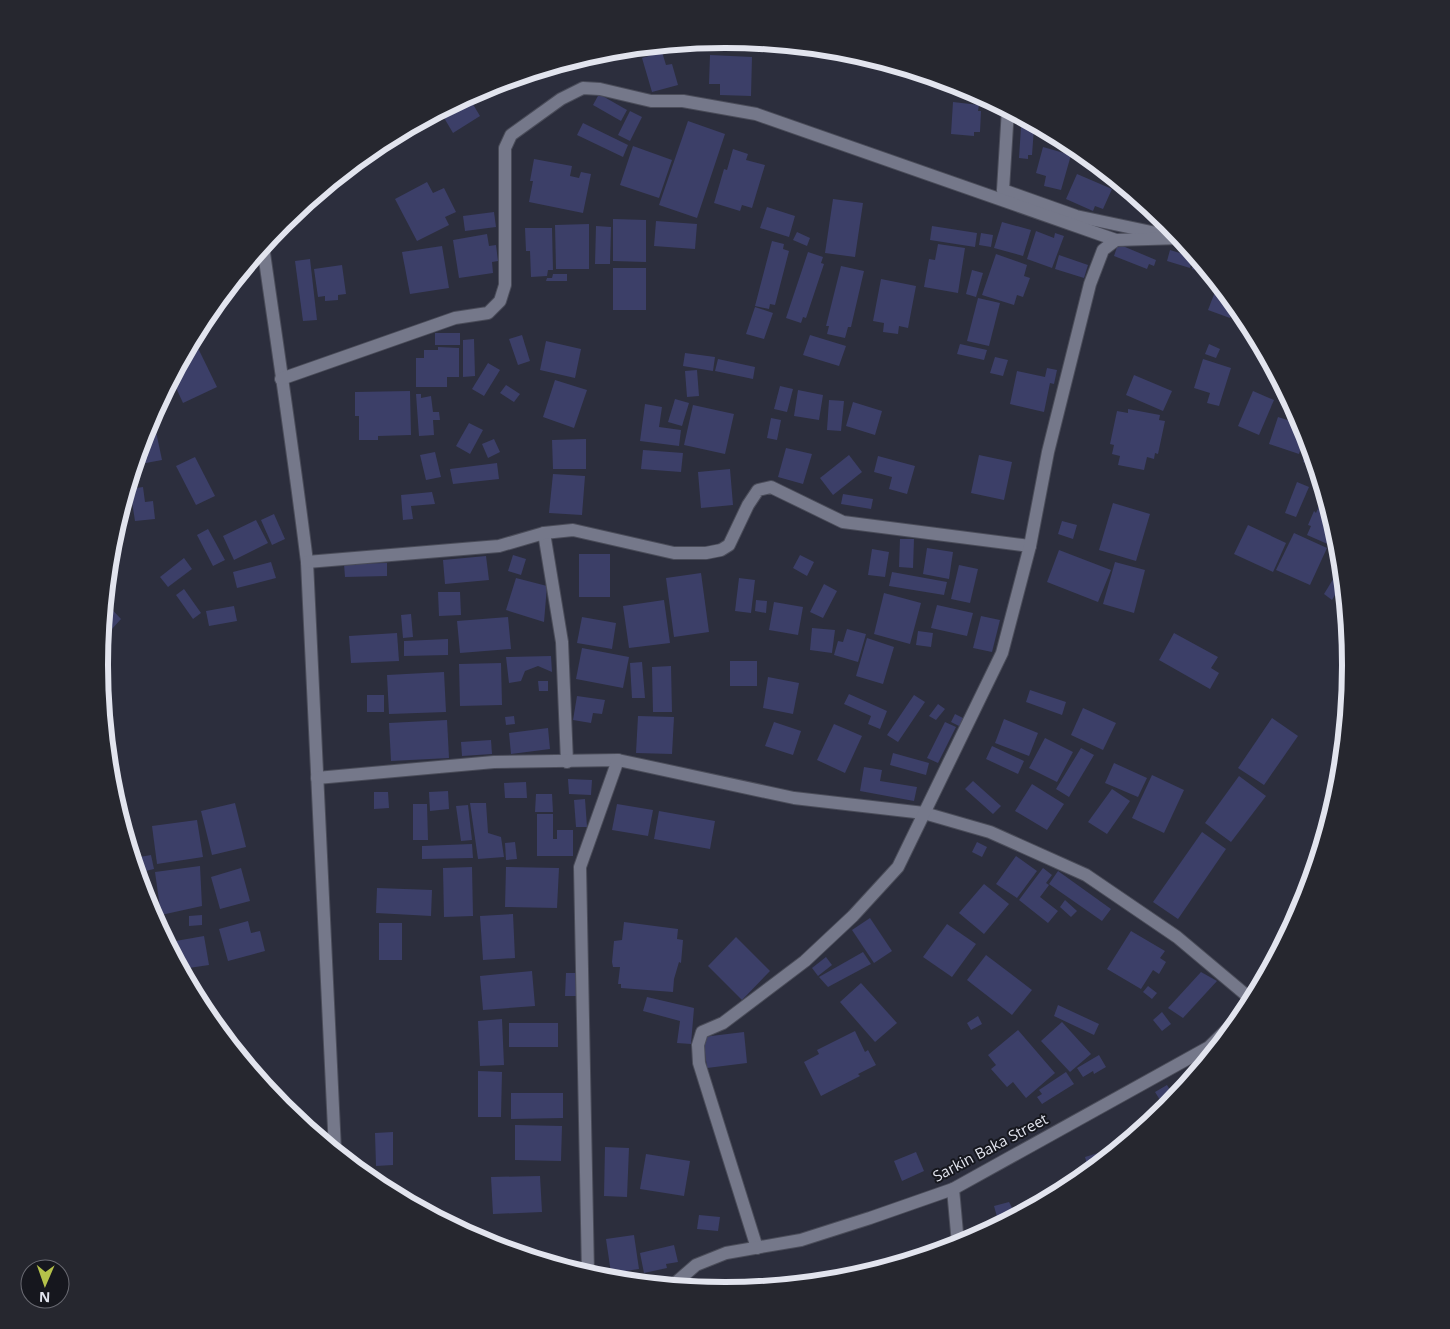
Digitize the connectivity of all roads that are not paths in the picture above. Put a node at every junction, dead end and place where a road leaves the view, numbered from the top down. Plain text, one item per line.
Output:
1 (1008, 116) edge
2 (1168, 235) edge
3 (1171, 238) edge
4 (1116, 240) junction
5 (264, 255) edge
6 (281, 379) junction
7 (544, 533) junction
8 (1030, 546) junction
9 (307, 562) junction
10 (618, 760) junction
11 (567, 762) junction
12 (317, 778) junction
13 (924, 813) junction
14 (1246, 995) edge
15 (1203, 1054) edge
16 (335, 1142) edge
17 (953, 1189) junction
18 (957, 1236) edge
19 (757, 1248) junction
20 (588, 1266) edge
21 (679, 1279) edge

1 - 2 street
3 - 4 street
4 - 6 street
4 - 8 street
5 - 6 street
6 - 9 street
7 - 8 street
7 - 9 street
7 - 11 street
8 - 13 street
9 - 12 street
10 - 11 street
10 - 13 street
10 - 20 street
11 - 12 street
12 - 16 street
13 - 14 street
13 - 19 street
15 - 17 street, Sarkin Baka Street
17 - 18 street
17 - 19 street, Sarkin Baka Street
19 - 21 street, Sarkin Baka Street

